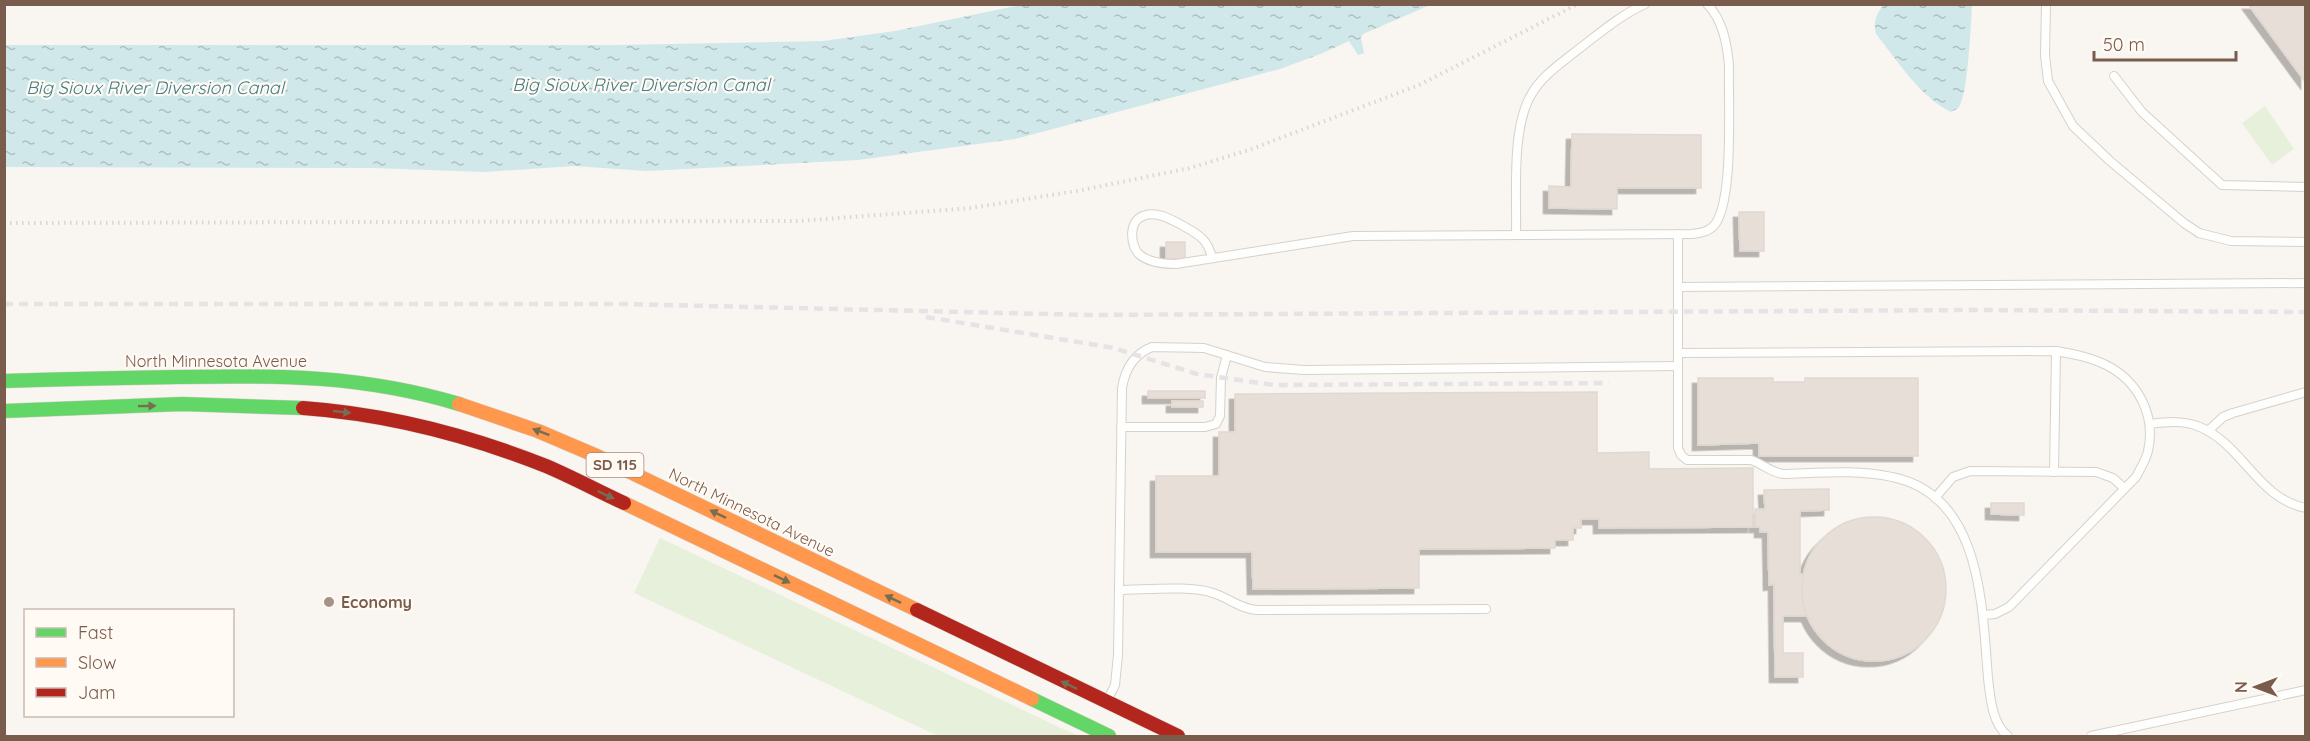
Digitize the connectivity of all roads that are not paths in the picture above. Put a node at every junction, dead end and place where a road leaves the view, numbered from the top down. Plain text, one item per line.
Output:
1 (1645, 4) edge
2 (1707, 4) edge
3 (2046, 4) edge
4 (2114, 76) dead end
5 (2306, 187) edge
6 (1516, 234) junction
7 (1678, 234) junction
8 (2306, 242) edge
9 (1212, 258) junction
10 (2306, 283) edge
11 (1678, 287) junction
12 (2056, 351) junction
13 (1678, 353) junction
14 (1227, 355) junction
15 (1678, 366) junction
16 (4, 381) edge
17 (2306, 392) edge
18 (106, 407) junction
19 (4, 411) edge
20 (4, 422) edge
21 (2150, 424) junction
22 (1121, 427) junction
23 (2208, 432) junction
24 (2054, 472) junction
25 (2124, 488) junction
26 (1935, 498) junction
27 (2306, 508) edge
28 (1119, 590) junction
29 (1486, 609) dead end
30 (1983, 615) junction
31 (2306, 690) edge
32 (1106, 702) junction
33 (1108, 736) edge
34 (1178, 736) edge
35 (2008, 736) edge
36 (2091, 736) edge

1 - 6 lane
2 - 7 lane
3 - 8 lane
4 - 5 lane
6 - 7 lane
6 - 9 lane
7 - 11 lane
9 - 9 lane
10 - 11 lane
11 - 13 lane
12 - 13 lane
12 - 21 lane
12 - 24 lane
13 - 15 lane
14 - 15 lane
14 - 22 lane
14 - 22 lane
15 - 26 lane
32 -> 16 main road, North Minnesota Avenue / SD 115
17 - 23 lane
18 - 19 main road, SD 115
18 - 20 main road
18 -> 33 main road, SD 115
21 - 23 lane
21 - 25 lane
22 - 28 lane
23 - 27 lane
24 - 25 lane
24 - 26 lane
25 - 30 lane
26 - 30 lane
28 - 29 lane
28 - 32 lane
30 - 35 lane
31 - 36 lane
32 - 34 main road, North Minnesota Avenue / SD 115

